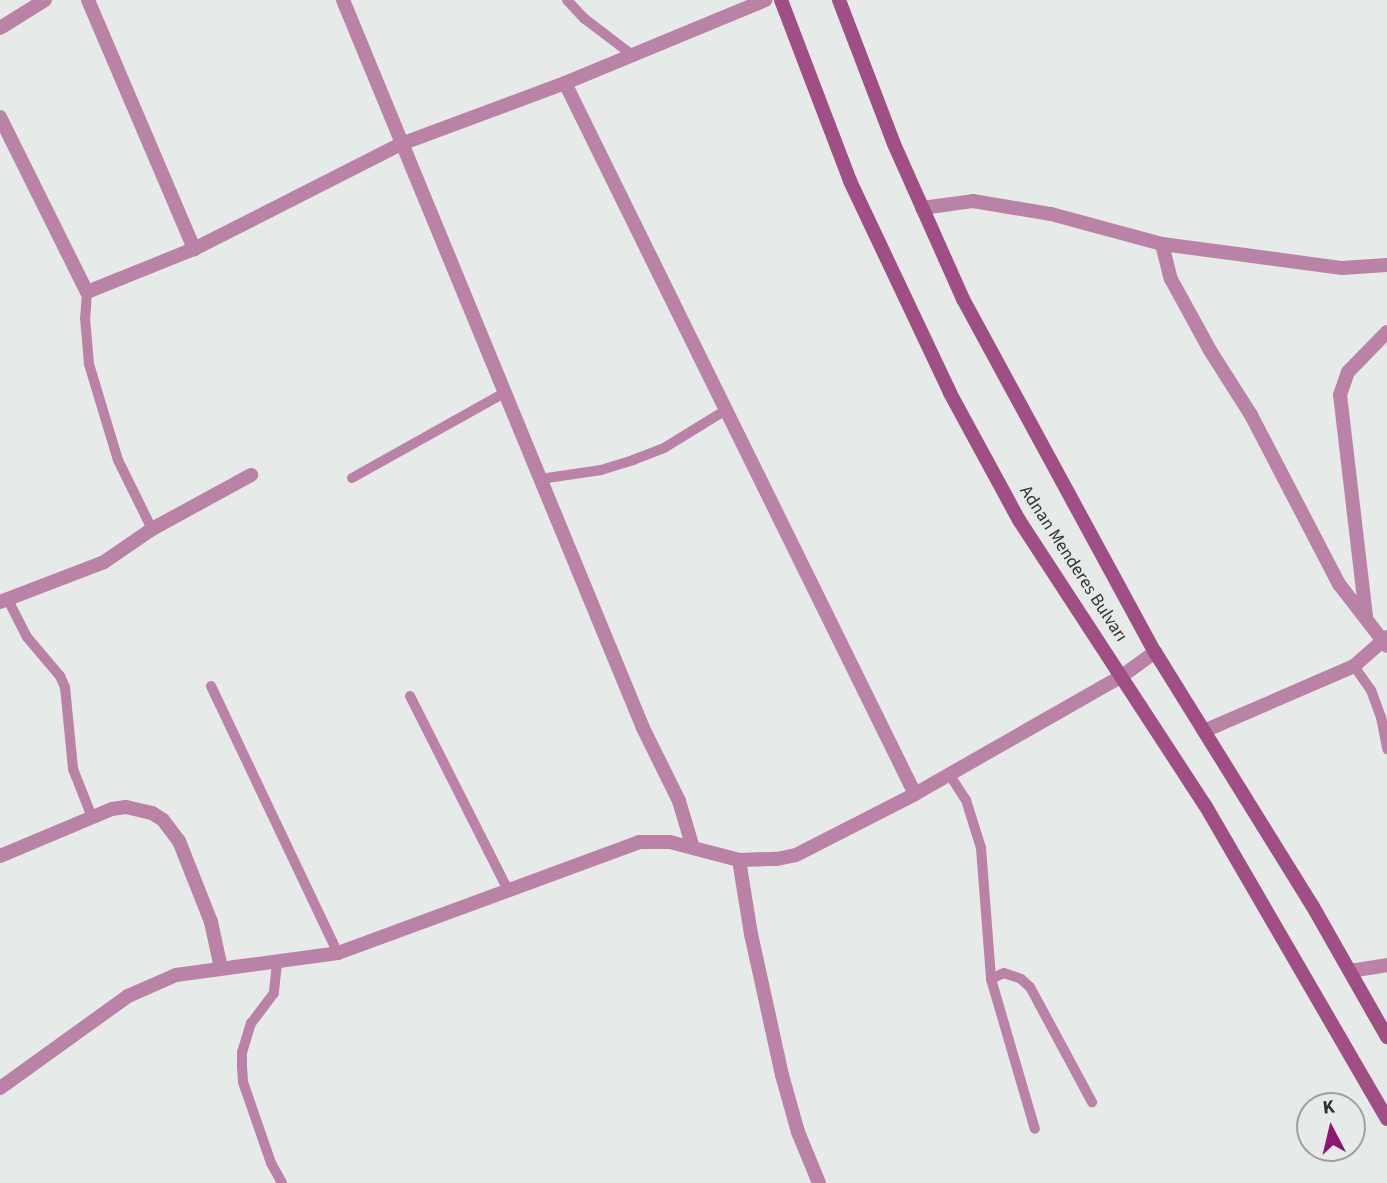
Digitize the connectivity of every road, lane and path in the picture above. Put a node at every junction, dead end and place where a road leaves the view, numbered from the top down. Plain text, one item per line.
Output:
1 (45, 0) edge
2 (88, 0) edge
3 (343, 0) edge
4 (568, 0) edge
5 (765, 0) edge
6 (781, 0) edge
7 (839, 0) edge
8 (0, 28) edge
9 (631, 54) junction
10 (565, 83) junction
11 (0, 117) edge
12 (401, 144) junction
13 (922, 208) junction
14 (1162, 244) junction
15 (194, 249) junction
16 (1387, 265) edge
17 (87, 292) junction
18 (1387, 332) edge
19 (504, 393) junction
20 (726, 410) junction
21 (251, 475) dead end
22 (352, 478) dead end
23 (540, 479) junction
24 (152, 529) junction
25 (3, 600) edge
26 (1366, 617) junction
27 (1386, 642) edge
28 (1155, 652) junction
29 (1354, 666) junction
30 (1122, 676) junction
31 (211, 687) dead end
32 (410, 696) dead end
33 (1204, 731) junction
34 (1387, 749) edge
35 (949, 774) junction
36 (915, 794) junction
37 (92, 817) junction
38 (693, 848) junction
39 (0, 856) edge
40 (738, 860) junction
41 (508, 890) junction
42 (338, 953) junction
43 (277, 963) junction
44 (1387, 965) edge
45 (221, 968) junction
46 (1350, 971) junction
47 (991, 979) junction
48 (1387, 1037) edge
49 (0, 1088) edge
50 (1092, 1101) dead end
51 (1387, 1119) edge
52 (1035, 1129) dead end
53 (282, 1183) edge
54 (819, 1183) edge

1 - 8 street
2 - 15 street
3 - 12 street
4 - 9 lane
5 - 9 street
6 - 30 main road, Adnan Menderes Bulvarı
7 - 13 main road, Adnan Menderes Bulvarı
9 - 10 street
10 - 12 street
10 - 20 street
11 - 17 street
12 - 15 street
12 - 19 street
13 - 14 street
13 - 28 main road, Adnan Menderes Bulvarı
14 - 16 street
14 - 26 street
15 - 17 street
17 - 24 lane
18 - 26 street
19 - 22 lane
19 - 23 street
20 - 23 lane
20 - 36 street
21 - 24 street
23 - 38 street
24 - 25 street
25 - 37 lane
26 - 27 street
27 - 29 street
28 - 30 street
28 - 33 main road, Adnan Menderes Bulvarı
29 - 33 street
29 - 34 lane
30 - 35 street
30 - 51 main road, Adnan Menderes Bulvarı
31 - 42 lane
32 - 41 lane
33 - 46 main road, Adnan Menderes Bulvarı
35 - 36 street
35 - 47 lane
36 - 40 street
37 - 39 street
37 - 45 street
38 - 40 street
38 - 41 street
40 - 54 street
41 - 42 street
42 - 43 street
43 - 45 street
43 - 53 lane
44 - 46 street
45 - 49 street
46 - 48 main road, Adnan Menderes Bulvarı
47 - 50 lane
47 - 52 lane

